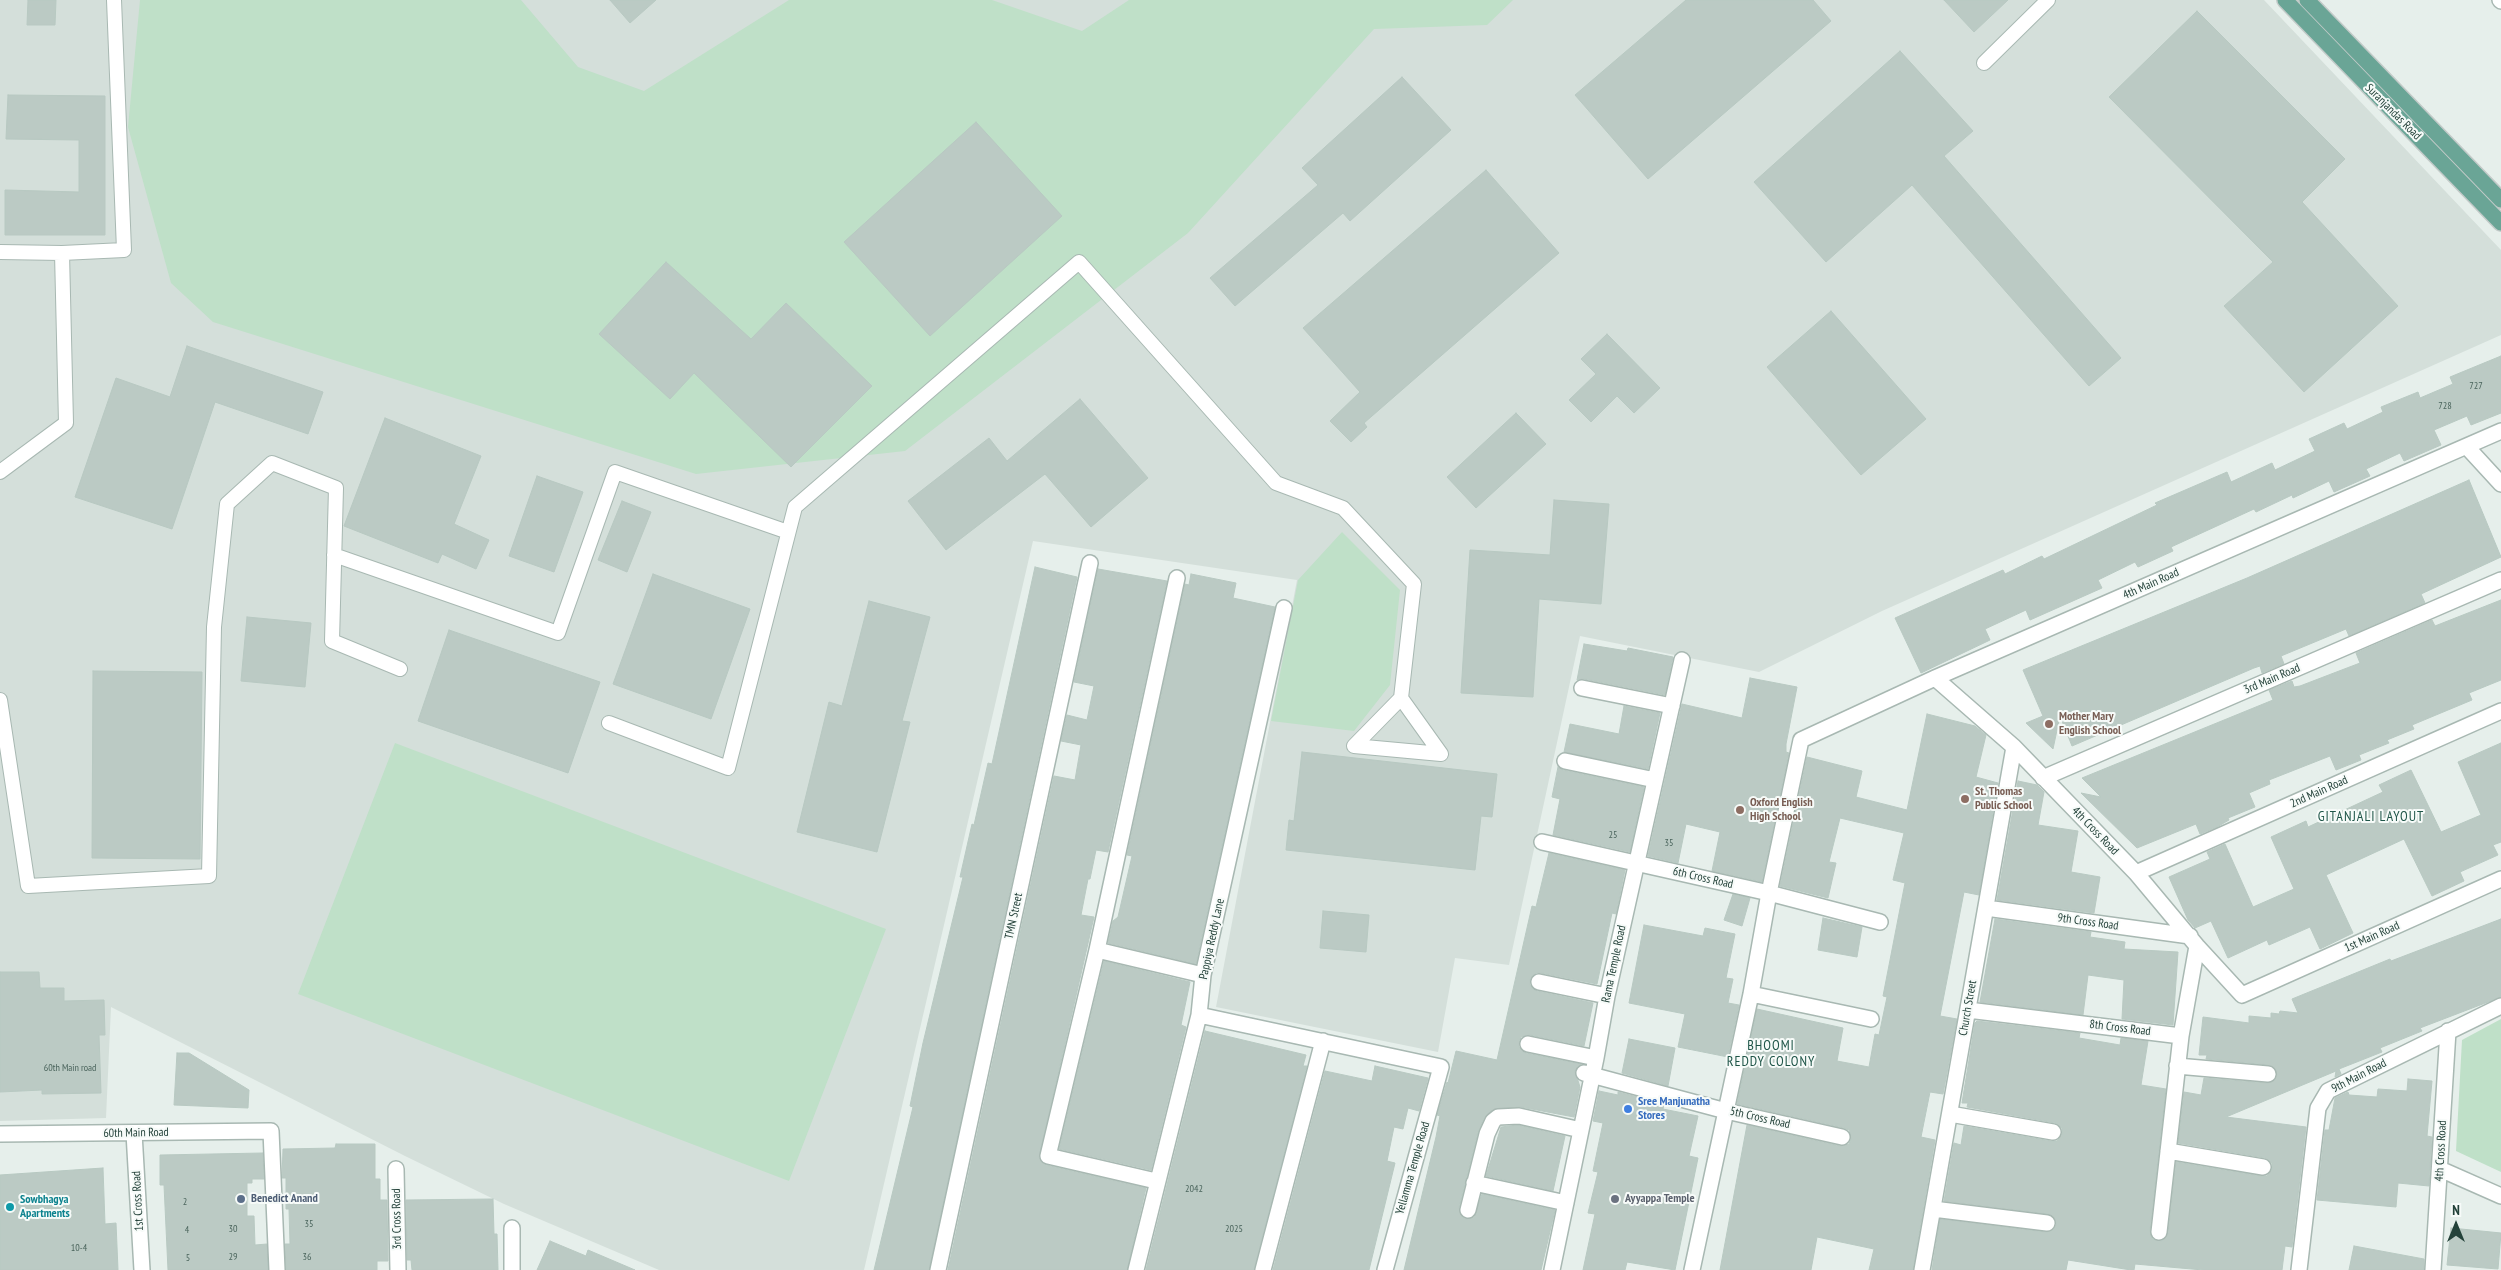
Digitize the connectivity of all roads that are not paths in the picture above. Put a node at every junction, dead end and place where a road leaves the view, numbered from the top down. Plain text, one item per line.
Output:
1 (114, 0) edge
2 (2048, 0) edge
3 (2286, 0) edge
4 (2307, 0) edge
5 (1984, 63) dead end
6 (2501, 200) edge
7 (2501, 223) edge
8 (0, 252) edge
9 (62, 253) junction
10 (2501, 431) edge
11 (2467, 447) junction
12 (0, 472) edge
13 (2501, 484) edge
14 (788, 532) junction
15 (334, 555) junction
16 (1090, 563) dead end
17 (1177, 578) dead end
18 (2501, 580) edge
19 (1284, 608) dead end
20 (1682, 660) dead end
21 (400, 669) dead end
22 (1935, 678) junction
23 (1582, 688) dead end
24 (1401, 698) junction
25 (0, 700) edge
26 (1672, 706) junction
27 (2501, 711) edge
28 (609, 723) dead end
29 (2014, 747) junction
30 (1565, 761) dead end
31 (2043, 778) junction
32 (1655, 780) junction
33 (1542, 842) dead end
34 (1636, 862) junction
35 (2136, 873) junction
36 (2501, 879) edge
37 (1769, 893) junction
38 (1986, 908) junction
39 (1880, 922) dead end
40 (2193, 941) junction
41 (1098, 950) junction
42 (1203, 975) junction
43 (1539, 982) dead end
44 (1751, 994) junction
45 (2242, 995) joint
46 (2501, 1006) edge
47 (1968, 1010) junction
48 (1199, 1014) junction
49 (1871, 1019) dead end
50 (1597, 1026) junction
51 (2448, 1031) junction
52 (2181, 1036) junction
53 (1323, 1041) junction
54 (1528, 1044) dead end
55 (2177, 1066) junction
56 (2268, 1074) dead end
57 (1585, 1092) junction
58 (1726, 1111) junction
59 (1950, 1114) junction
60 (1576, 1129) junction
61 (2054, 1132) dead end
62 (134, 1133) junction
63 (0, 1134) edge
64 (1842, 1137) dead end
65 (2168, 1151) junction
66 (2263, 1167) dead end
67 (2440, 1168) junction
68 (396, 1169) dead end
69 (1156, 1181) junction
70 (1474, 1183) junction
71 (2501, 1196) edge
72 (1562, 1202) junction
73 (1933, 1209) junction
74 (1468, 1210) dead end
75 (2047, 1223) dead end
76 (512, 1228) dead end
77 (2159, 1232) dead end
78 (142, 1270) edge
79 (277, 1270) edge
80 (398, 1270) edge
81 (512, 1270) edge
82 (938, 1270) edge
83 (1136, 1270) edge
84 (1263, 1270) edge
85 (1385, 1270) edge
86 (1552, 1270) edge
87 (1692, 1270) edge
88 (1922, 1270) edge
89 (2299, 1270) edge
90 (2433, 1270) edge

1 - 9 lane
2 - 5 lane
3 - 7 main road, Suranjandas Road
4 - 6 main road, Suranjandas Road
8 - 9 lane
9 - 12 lane
10 - 11 street, 4th Main Road
11 - 13 street
11 - 22 street, 4th Main Road
14 - 15 lane
14 - 24 lane
14 - 28 lane
15 - 21 lane
15 - 25 lane
16 - 82 street, TMN Street
17 - 41 street
18 - 31 street, 3rd Main Road
19 - 42 street, Pappiya Reddy Lane
20 - 26 street, Rama Temple Road
22 - 29 street, 4th Cross Road
22 - 37 street, 4th Main Road
23 - 26 street
24 - 24 lane
26 - 32 street, Rama Temple Road
27 - 35 street, 2nd Main Road
29 - 31 street, 4th Cross Road
29 - 38 street, Church Street
30 - 32 street
31 - 35 street, 4th Cross Road
32 - 34 street, Rama Temple Road
33 - 34 street, 6th Cross Road
34 - 37 street, 6th Cross Road
34 - 50 street, Rama Temple Road
35 - 40 street, 4th Cross Road
36 - 45 street, 1st Main Road
37 - 39 street, 6th Cross Road
37 - 44 street
38 - 40 street, 9th Cross Road
38 - 47 street, Church Street
40 - 45 street, 4th Cross Road
40 - 52 street
41 - 42 street
41 - 69 street
42 - 48 street, Pappiya Reddy Lane
43 - 50 street
44 - 49 street
44 - 58 street
46 - 51 street, 9th Main Road
47 - 52 street, 8th Cross Road
47 - 59 street, Church Street
48 - 53 street
48 - 69 street, Pappiya Reddy Lane
50 - 54 street
50 - 57 street, Rama Temple Road
51 - 67 street, 4th Cross Road
51 - 89 street, 9th Main Road
52 - 55 street
53 - 84 street
53 - 85 street, Yellamma Temple Road
55 - 56 street
55 - 65 street
57 - 58 street, 5th Cross Road
57 - 60 street, Rama Temple Road
58 - 64 street, 5th Cross Road
58 - 87 street
59 - 61 street
59 - 73 street, Church Street
60 - 70 street
60 - 72 street, Rama Temple Road
62 - 63 street, 60th Main Road
62 - 78 street, 1st Cross Road
62 - 79 street, 60th Main Road
65 - 66 street
65 - 77 street
67 - 71 street
67 - 90 street, 4th Cross Road
68 - 80 street, 3rd Cross Road
69 - 83 street, Pappiya Reddy Lane
70 - 72 street
70 - 74 street
72 - 86 street, Rama Temple Road
73 - 75 street
73 - 88 street, Church Street
76 - 81 street

